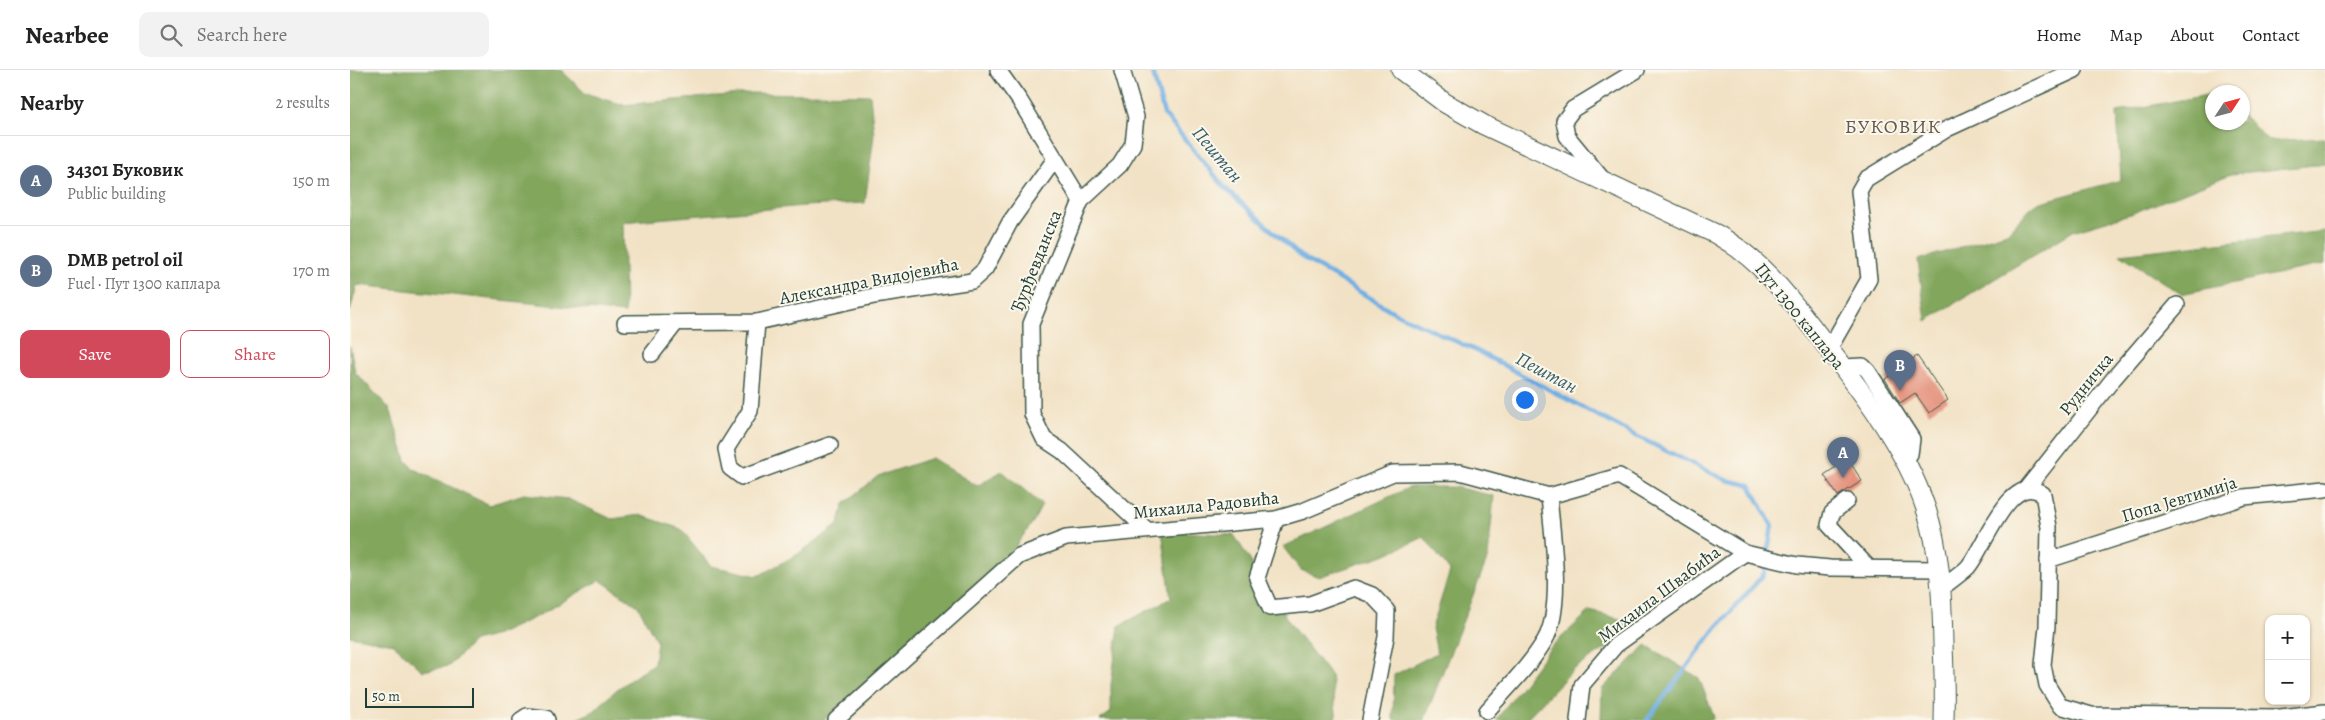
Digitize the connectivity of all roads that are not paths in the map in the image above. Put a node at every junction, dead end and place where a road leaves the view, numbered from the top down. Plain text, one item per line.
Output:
1 (998, 70) edge
2 (1122, 70) edge
3 (1400, 70) edge
4 (1638, 70) edge
5 (2076, 70) edge
6 (1055, 159) junction
7 (1605, 182) junction
8 (1080, 201) junction
9 (2177, 305) dead end
10 (757, 322) junction
11 (625, 323) dead end
12 (676, 323) junction
13 (1829, 349) junction
14 (652, 354) dead end
15 (830, 445) dead end
16 (2027, 488) junction
17 (2325, 489) edge
18 (1549, 496) junction
19 (1848, 501) dead end
20 (1276, 519) junction
21 (1147, 530) junction
22 (1745, 554) junction
23 (2048, 560) junction
24 (1869, 568) junction
25 (1939, 569) junction
26 (1940, 589) junction
27 (1487, 711) dead end
28 (2325, 712) edge
29 (2130, 718) edge
30 (521, 720) edge
31 (547, 720) edge
32 (836, 720) edge
33 (1370, 720) edge
34 (1578, 720) edge
35 (1944, 720) edge

1 - 6 street
2 - 8 street, Ђурђевданска
3 - 7 main road, Пут 1300 каплара
4 - 7 street
5 - 13 street
6 - 8 street
6 - 10 street, Александра Видојевића
7 - 13 main road, Пут 1300 каплара
8 - 21 street, Ђурђевданска
9 - 16 street, Рудничка
10 - 12 street, Александра Видојевића
10 - 15 street
11 - 12 street, Александра Видојевића
12 - 14 street
13 - 25 main road, Пут 1300 каплара
16 - 23 street
16 - 26 street, Рудничка
17 - 23 street, Попа Јевтимија
18 - 20 street, Михаила Радовића
18 - 22 street
18 - 27 street
19 - 24 street
20 - 21 street, Михаила Радовића
20 - 33 street
21 - 32 street, Михаила Радовића
22 - 24 street
22 - 34 street, Михаила Швабића
23 - 29 street
24 - 25 street
25 - 26 main road, Пут 1300 каплара
26 - 35 main road, Пут 1300 каплара
28 - 29 street
30 - 31 street

